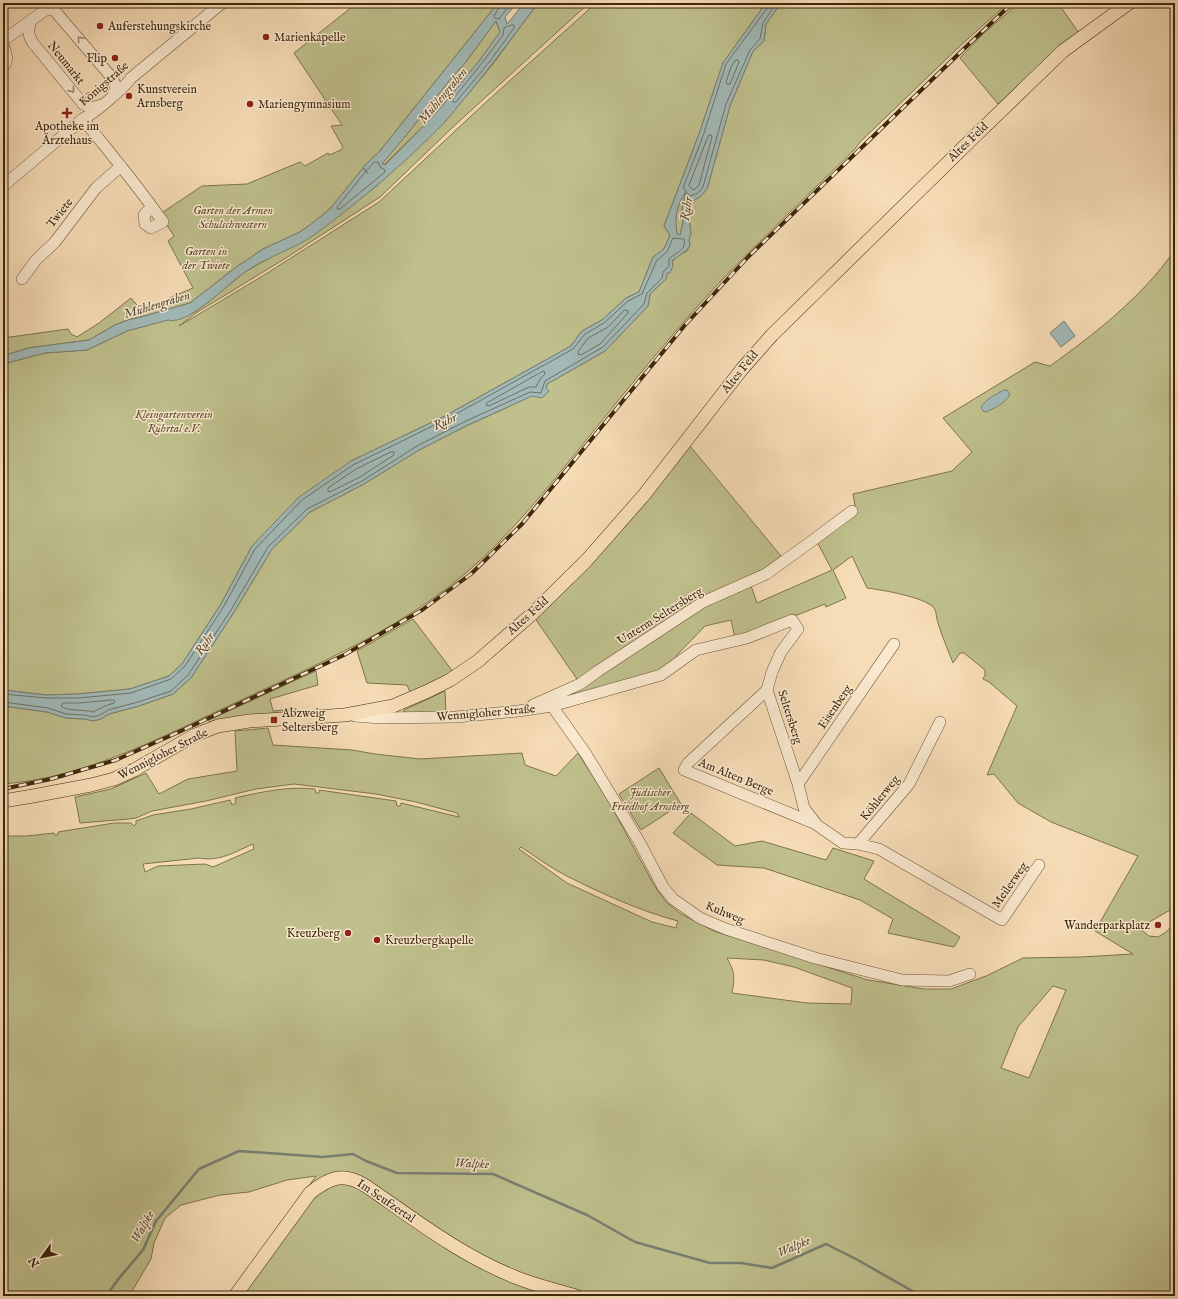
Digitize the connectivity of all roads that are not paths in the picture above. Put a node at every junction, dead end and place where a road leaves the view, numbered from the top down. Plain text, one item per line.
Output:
1 (222, 3) edge
2 (1129, 3) edge
3 (52, 6) edge
4 (32, 19) junction
5 (30, 38) junction
6 (5, 40) edge
7 (3, 67) edge
8 (131, 78) junction
9 (113, 79) junction
10 (113, 95) junction
11 (83, 104) junction
12 (101, 106) junction
13 (83, 118) junction
14 (121, 166) junction
15 (3, 186) edge
16 (152, 207) dead end
17 (22, 279) dead end
18 (852, 511) dead end
19 (894, 644) dead end
20 (767, 690) junction
21 (552, 706) junction
22 (518, 711) junction
23 (394, 712) junction
24 (344, 714) joint
25 (940, 722) dead end
26 (798, 784) junction
27 (3, 801) edge
28 (817, 825) junction
29 (858, 844) junction
30 (1039, 865) dead end
31 (1002, 920) joint
32 (970, 974) dead end
33 (235, 1296) edge
34 (576, 1296) edge

1 - 8 street, Königstraße
2 - 23 main road, Altes Feld
3 - 4 street
9 -> 3 street
4 - 5 street, Neumarkt
4 - 6 street
5 - 6 street, Neumarkt
5 -> 11 street, Neumarkt
6 - 7 street
8 - 9 street
8 - 10 street, Königstraße
9 - 10 street
10 - 12 street, Königstraße
11 - 12 street, Neumarkt
11 - 13 street, Neumarkt
12 - 13 street, Königstraße
13 - 14 street
13 - 15 street, Königstraße
14 - 16 street
14 - 17 street, Twiete
18 - 22 street, Unterm Seltersberg
19 - 26 street, Eisenberg
20 - 21 street, Seltersberg
20 - 26 street, Seltersberg
20 - 28 street, Am Alten Berge
21 - 22 street, Wennigloher Straße
21 - 32 street, Kuhweg
22 - 23 street, Wennigloher Straße
23 - 24 main road, Altes Feld
24 - 27 main road, Wennigloher Straße
25 - 29 street, Köhlerweg
26 - 28 street, Seltersberg
28 - 29 street, Seltersberg
29 - 31 street, Seltersberg
30 - 31 street, Meilerweg
33 - 34 main road, Im Seufzertal

